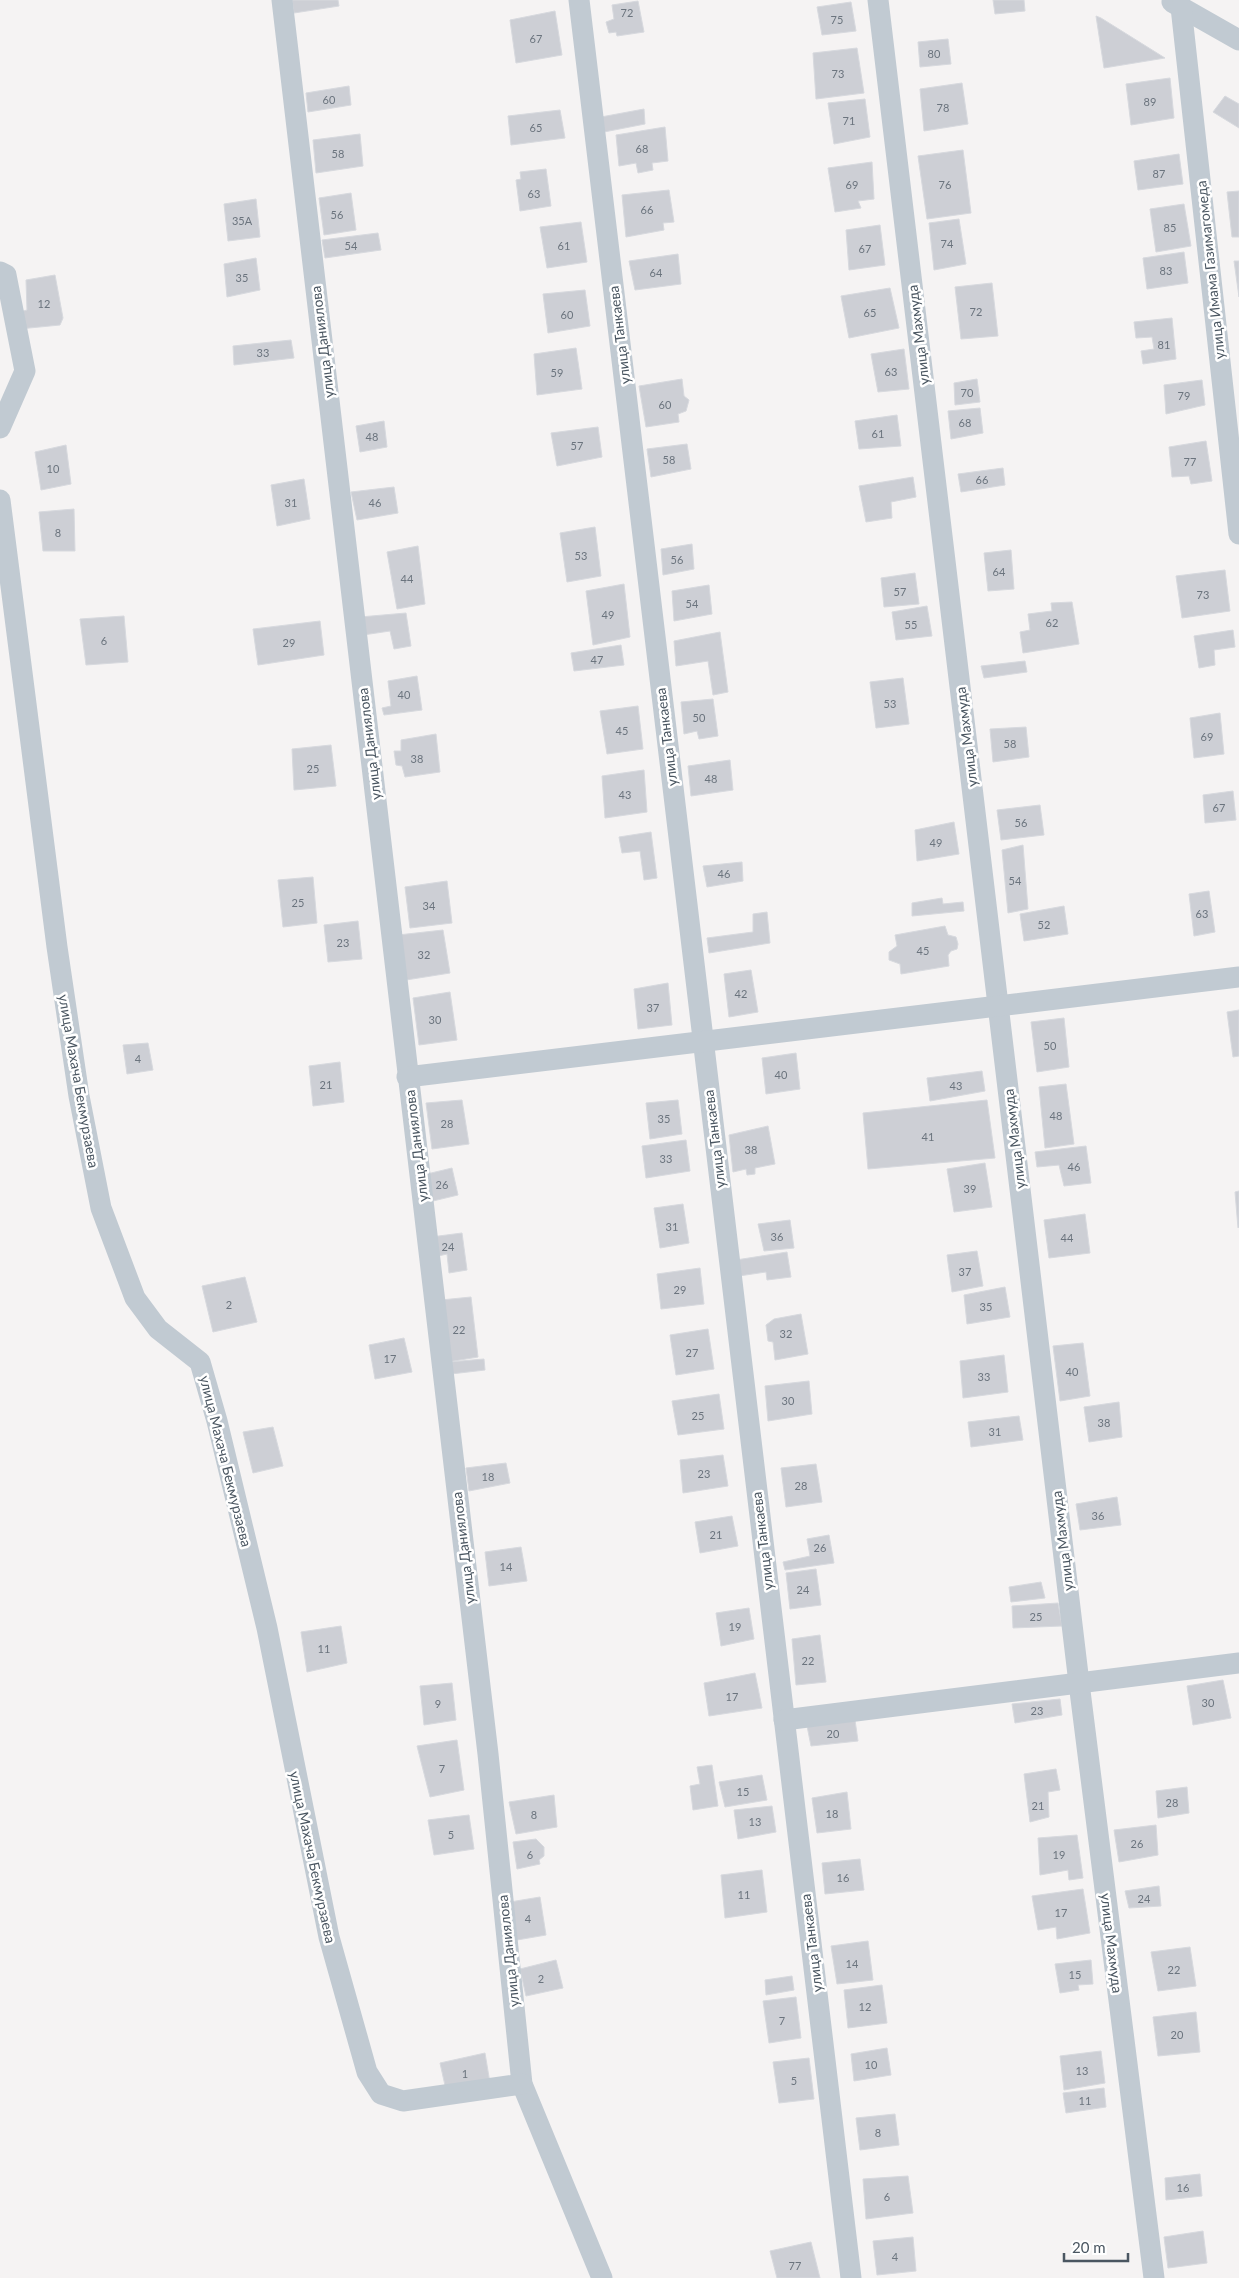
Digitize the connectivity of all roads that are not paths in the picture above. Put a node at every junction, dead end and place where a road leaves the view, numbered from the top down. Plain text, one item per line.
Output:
1 (282, 0) edge
2 (579, 0) edge
3 (878, 0) edge
4 (1175, 3) edge
5 (1239, 40) edge
6 (3, 273) edge
7 (0, 428) edge
8 (0, 500) edge
9 (1239, 534) edge
10 (1239, 977) edge
11 (998, 1006) junction
12 (702, 1042) junction
13 (408, 1077) junction
14 (1239, 1663) edge
15 (1079, 1683) junction
16 (784, 1720) junction
17 (522, 2084) junction
18 (602, 2278) edge
19 (851, 2278) edge
20 (1154, 2278) edge

1 - 13 street, улица Даниялова
2 - 12 street, улица Танкаева
3 - 11 street, улица Махмуда
4 - 5 street
4 - 9 street, улица Имама Газимагомеда
6 - 7 street
8 - 17 street, улица Махача Бекмурзаева
10 - 11 street
11 - 12 street
11 - 15 street, улица Махмуда
12 - 13 street
12 - 16 street, улица Танкаева
13 - 17 street, улица Даниялова
14 - 15 street
15 - 16 street
15 - 20 street, улица Махмуда
16 - 19 street, улица Танкаева
17 - 18 street, улица Даниялова

